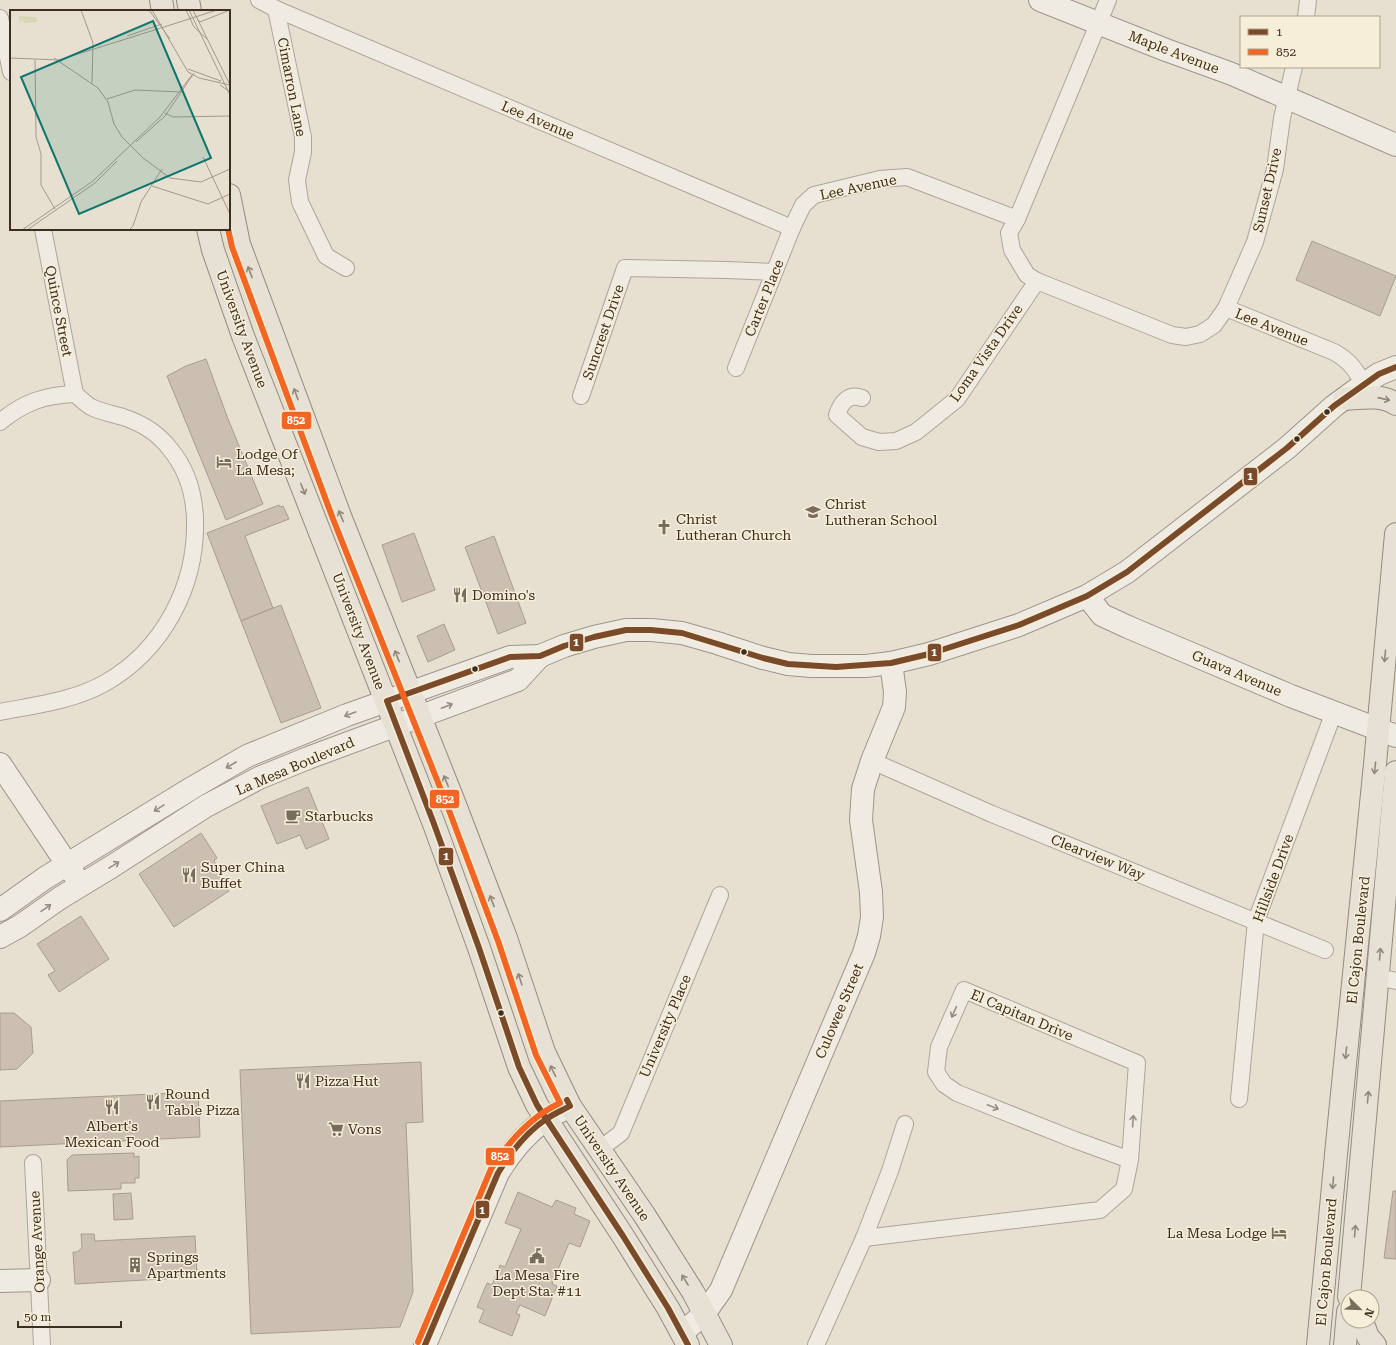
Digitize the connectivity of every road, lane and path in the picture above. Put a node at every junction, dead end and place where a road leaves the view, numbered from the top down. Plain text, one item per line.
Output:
1 (161, 0) edge
2 (188, 0) edge
3 (259, 0) edge
4 (1040, 0) edge
5 (1108, 0) edge
6 (1308, 0) edge
7 (276, 9) junction
8 (163, 10) edge
9 (190, 10) edge
10 (1306, 16) edge
11 (0, 18) edge
12 (1098, 23) junction
13 (10, 67) edge
14 (1294, 68) edge
15 (1286, 98) junction
16 (1396, 145) edge
17 (230, 199) edge
18 (1017, 219) junction
19 (792, 228) junction
20 (42, 230) edge
21 (208, 230) edge
22 (346, 268) dead end
23 (774, 272) junction
24 (1037, 281) junction
25 (1226, 308) junction
26 (1396, 367) edge
27 (736, 368) dead end
28 (1364, 384) junction
29 (75, 394) junction
30 (581, 396) dead end
31 (862, 398) dead end
32 (1344, 399) junction
33 (1396, 404) edge
34 (0, 422) edge
35 (1396, 534) edge
36 (1087, 596) junction
37 (540, 656) junction
38 (891, 663) junction
39 (411, 692) junction
40 (387, 701) junction
41 (0, 712) edge
42 (1334, 712) junction
43 (420, 716) junction
44 (396, 725) junction
45 (1387, 733) edge
46 (872, 761) junction
47 (0, 764) edge
48 (1396, 772) edge
49 (67, 865) junction
50 (81, 886) junction
51 (720, 895) dead end
52 (0, 910) edge
53 (1256, 921) junction
54 (0, 938) edge
55 (1325, 950) dead end
56 (1387, 979) edge
57 (1239, 1099) dead end
58 (570, 1106) junction
59 (546, 1119) junction
60 (905, 1124) dead end
61 (1364, 1136) junction
62 (1337, 1144) junction
63 (600, 1149) junction
64 (1130, 1160) junction
65 (33, 1163) dead end
66 (864, 1238) junction
67 (1352, 1270) junction
68 (39, 1280) junction
69 (0, 1282) edge
70 (1350, 1289) edge
71 (1356, 1289) edge
72 (704, 1314) junction
73 (1346, 1329) edge
74 (1365, 1329) edge
75 (685, 1339) edge
76 (42, 1345) edge
77 (425, 1345) edge
78 (721, 1345) edge
79 (816, 1345) edge
80 (1318, 1345) edge
81 (1345, 1345) edge
82 (1375, 1345) edge

1 - 8 main road
2 - 9 main road
3 - 7 street, Lee Avenue
4 - 12 main road, Maple Avenue
5 - 12 street
6 - 10 street
7 - 19 street, Lee Avenue
7 - 22 street, Cimarron Lane
11 - 13 street
12 - 15 main road, Maple Avenue
12 - 18 street
14 - 15 street, Sunset Drive
15 - 16 main road, Maple Avenue
15 - 25 street, Sunset Drive
39 -> 17 main road, University Avenue
18 - 19 street, Lee Avenue
18 - 24 street, Lee Avenue
19 - 23 street, Carter Place
20 - 29 street, Quince Street
21 -> 40 main road, University Avenue
23 - 27 street, Carter Place
23 - 30 street, Suncrest Drive
24 - 25 street, Lee Avenue
24 - 31 street, Loma Vista Drive
25 - 28 street, Lee Avenue
26 - 28 main road, La Mesa Boulevard
28 - 32 main road, La Mesa Boulevard
29 - 34 street
29 - 41 street
32 -> 33 main road
32 - 36 main road, La Mesa Boulevard
35 -> 45 main road, El Cajon Boulevard
36 - 38 main road, La Mesa Boulevard
36 - 42 main road, Guava Avenue
37 - 38 main road, La Mesa Boulevard
37 - 39 main road, La Mesa Boulevard
43 -> 37 main road, La Mesa Boulevard
38 - 46 main road, Culowee Street
39 - 40 main road, La Mesa Boulevard
39 - 43 main road, University Avenue
40 - 44 main road, University Avenue
40 -> 49 main road, La Mesa Boulevard
42 - 45 main road, Guava Avenue
42 - 53 street, Hillside Drive
43 - 44 main road, La Mesa Boulevard
58 -> 43 main road, University Avenue
50 -> 44 main road, La Mesa Boulevard
44 - 59 main road, University Avenue
45 -> 62 main road, El Cajon Boulevard
46 - 53 street, Clearview Way
46 - 72 main road, Culowee Street
47 - 49 main road
56 -> 48 main road, El Cajon Boulevard
49 - 50 main road
49 - 52 main road, La Mesa Boulevard
54 -> 50 main road, La Mesa Boulevard
51 - 63 street, University Place
53 - 55 street, Clearview Way
53 - 57 street, Hillside Drive
61 -> 56 main road, El Cajon Boulevard
58 - 59 main road
58 - 63 main road, University Avenue
59 - 75 main road, University Avenue
59 - 77 main road
60 - 66 street
61 - 62 main road
67 -> 61 main road, El Cajon Boulevard
62 -> 80 main road, El Cajon Boulevard
72 -> 63 main road, University Avenue
64 -> 64 street, El Capitan Drive
64 - 66 street, El Capitan Drive
65 - 68 street, Orange Avenue
66 - 79 street
67 - 70 main road, El Cajon Boulevard
67 - 71 main road
68 - 69 main road
68 - 76 street, Orange Avenue
72 - 75 main road, Culowee Street
72 - 78 main road, University Avenue
73 - 81 main road, El Cajon Boulevard
74 - 82 main road

